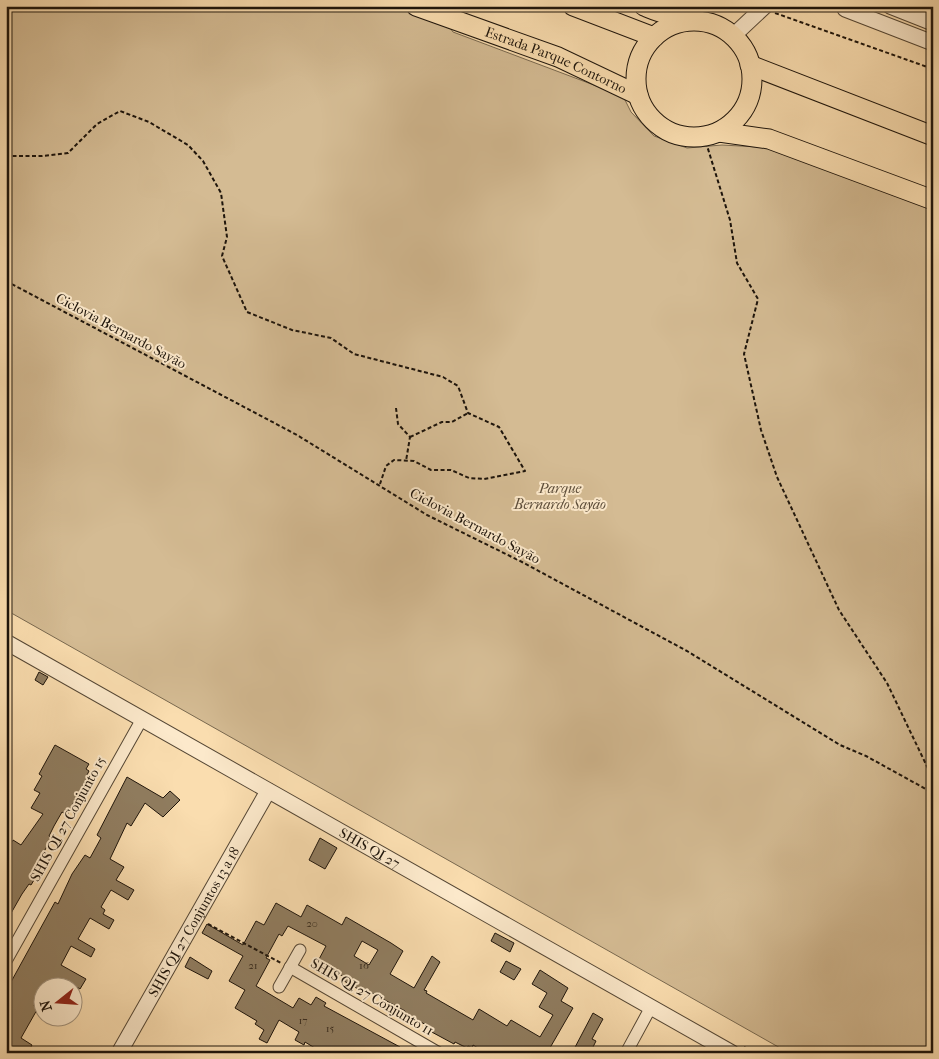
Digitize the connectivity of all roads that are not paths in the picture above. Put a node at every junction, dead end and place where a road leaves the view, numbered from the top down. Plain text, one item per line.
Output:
1 (416, 6) edge
2 (573, 6) edge
3 (644, 6) edge
4 (763, 7) edge
5 (895, 7) edge
6 (845, 9) dead end
7 (691, 11) edge
8 (933, 23) edge
9 (891, 27) junction
10 (733, 36) junction
11 (654, 37) junction
12 (933, 43) edge
13 (750, 65) junction
14 (638, 95) junction
15 (711, 134) junction
16 (933, 136) edge
17 (933, 200) edge
18 (6, 642) edge
19 (142, 719) junction
20 (268, 791) junction
21 (300, 950) dead end
22 (6, 961) edge
23 (290, 967) junction
24 (279, 987) dead end
25 (651, 1008) junction
26 (119, 1053) edge
27 (439, 1053) edge
28 (626, 1053) edge
29 (732, 1053) edge

1 - 14 main road, Estrada Parque Contorno
2 - 11 main road
3 - 7 main road
4 - 10 street
5 - 8 street
5 - 9 street
6 - 9 street
7 - 10 main road
7 - 11 main road
9 - 12 street
10 - 13 main road
11 - 14 main road
13 - 15 main road
13 - 16 main road
14 - 15 main road
15 - 17 main road
18 - 19 street, SHIS QI 27
19 - 20 street, SHIS QI 27
19 - 22 street, SHIS QI 27 Conjunto 15
20 - 25 street, SHIS QI 27
20 - 26 street, SHIS QI 27 Conjuntos 13 a 18
21 - 23 street
23 - 24 street
23 - 27 street, SHIS QI 27 Conjunto 11
25 - 28 street
25 - 29 street, SHIS QI 27

